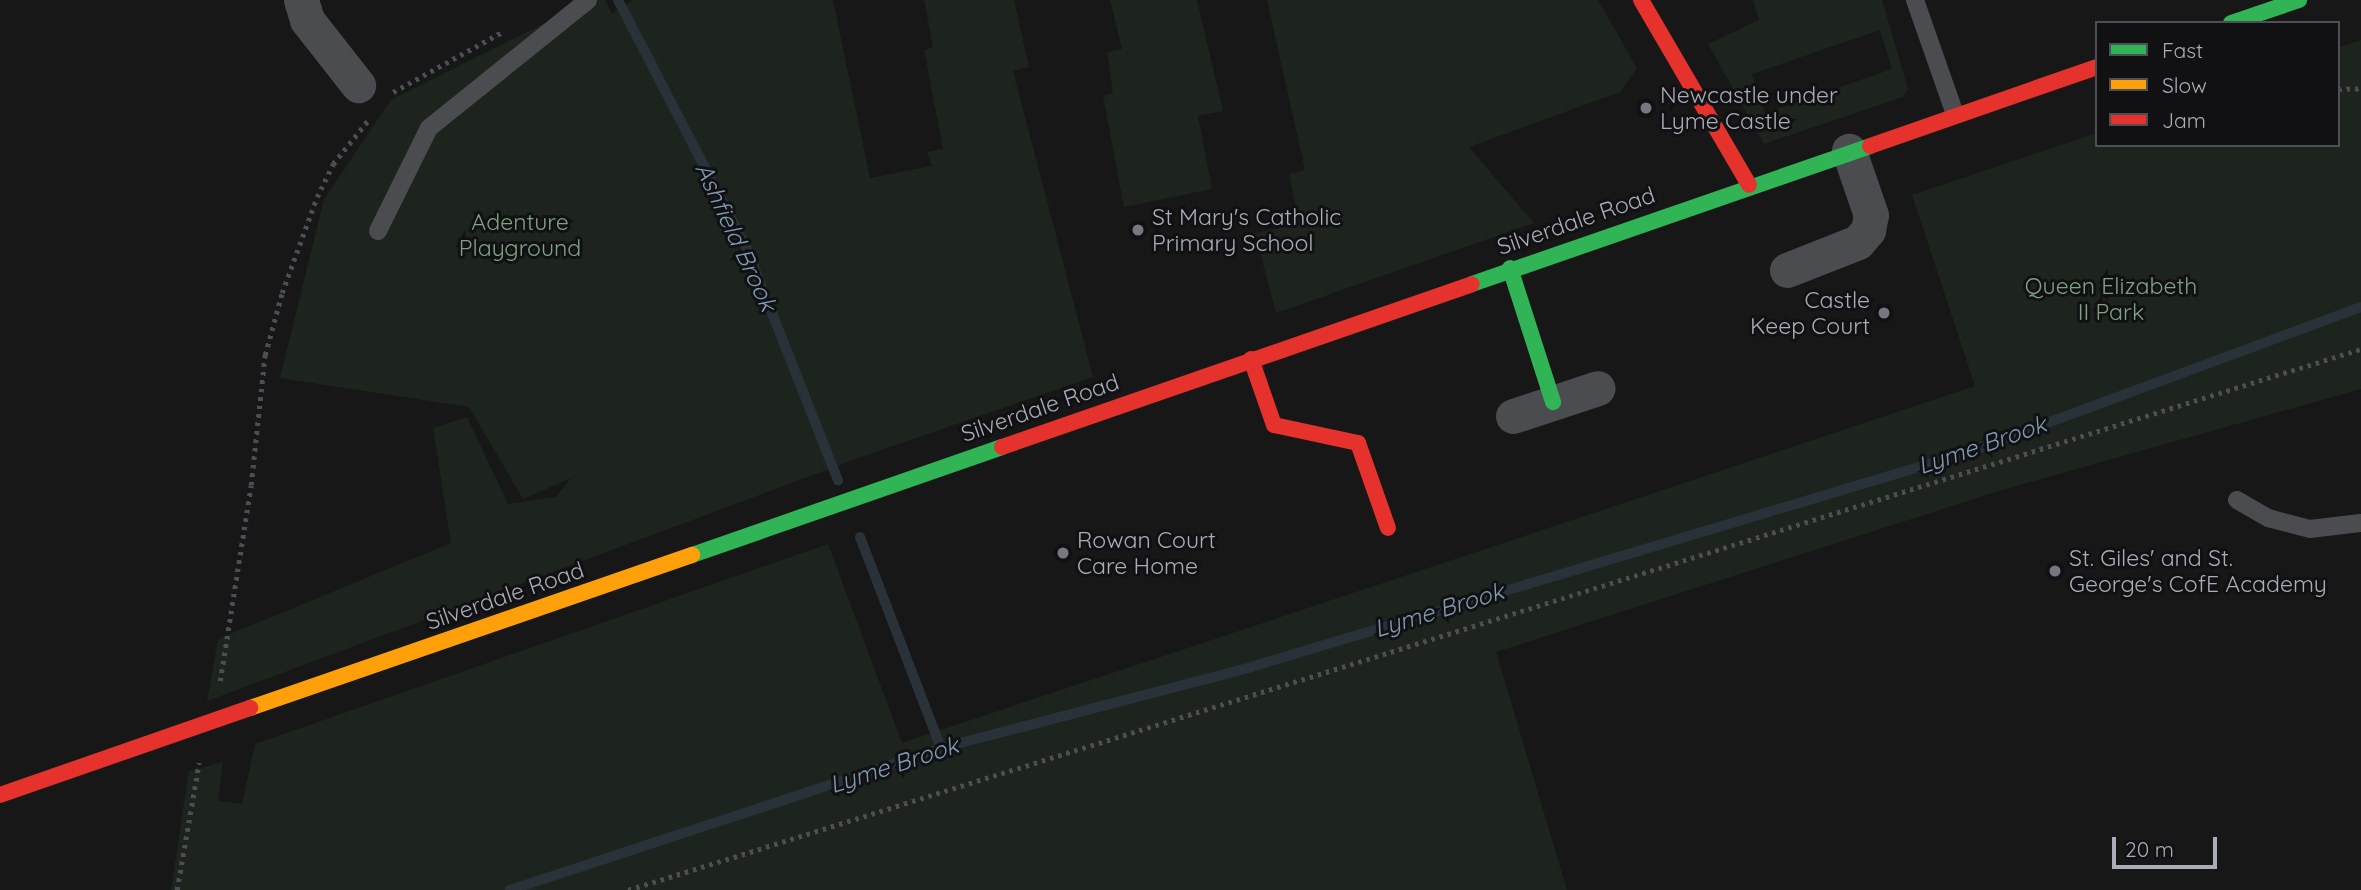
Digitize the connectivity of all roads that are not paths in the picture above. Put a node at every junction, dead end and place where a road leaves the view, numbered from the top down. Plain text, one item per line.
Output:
1 (301, 0) edge
2 (588, 0) edge
3 (1641, 0) edge
4 (1915, 0) edge
5 (2299, 0) edge
6 (2237, 21) edge
7 (2095, 68) edge
8 (372, 98) road end
9 (1955, 114) junction
10 (1849, 151) junction
11 (1749, 185) junction
12 (378, 231) dead end
13 (1510, 268) junction
14 (1787, 270) dead end
15 (1251, 359) junction
16 (1598, 388) dead end
17 (1553, 402) junction
18 (1513, 416) dead end
19 (2237, 500) dead end
20 (2361, 523) edge
21 (1388, 528) dead end
22 (0, 795) edge

1 - 8 street
2 - 12 lane
3 - 11 main road
4 - 9 lane
5 - 6 main road
7 - 9 main road, Silverdale Road
9 - 10 main road, Silverdale Road
10 - 11 main road, Silverdale Road
10 - 14 street
11 - 13 main road, Silverdale Road
13 - 15 main road, Silverdale Road
13 - 17 main road
15 - 21 main road
15 - 22 main road, Silverdale Road
16 - 17 street
17 - 18 street
19 - 20 lane

